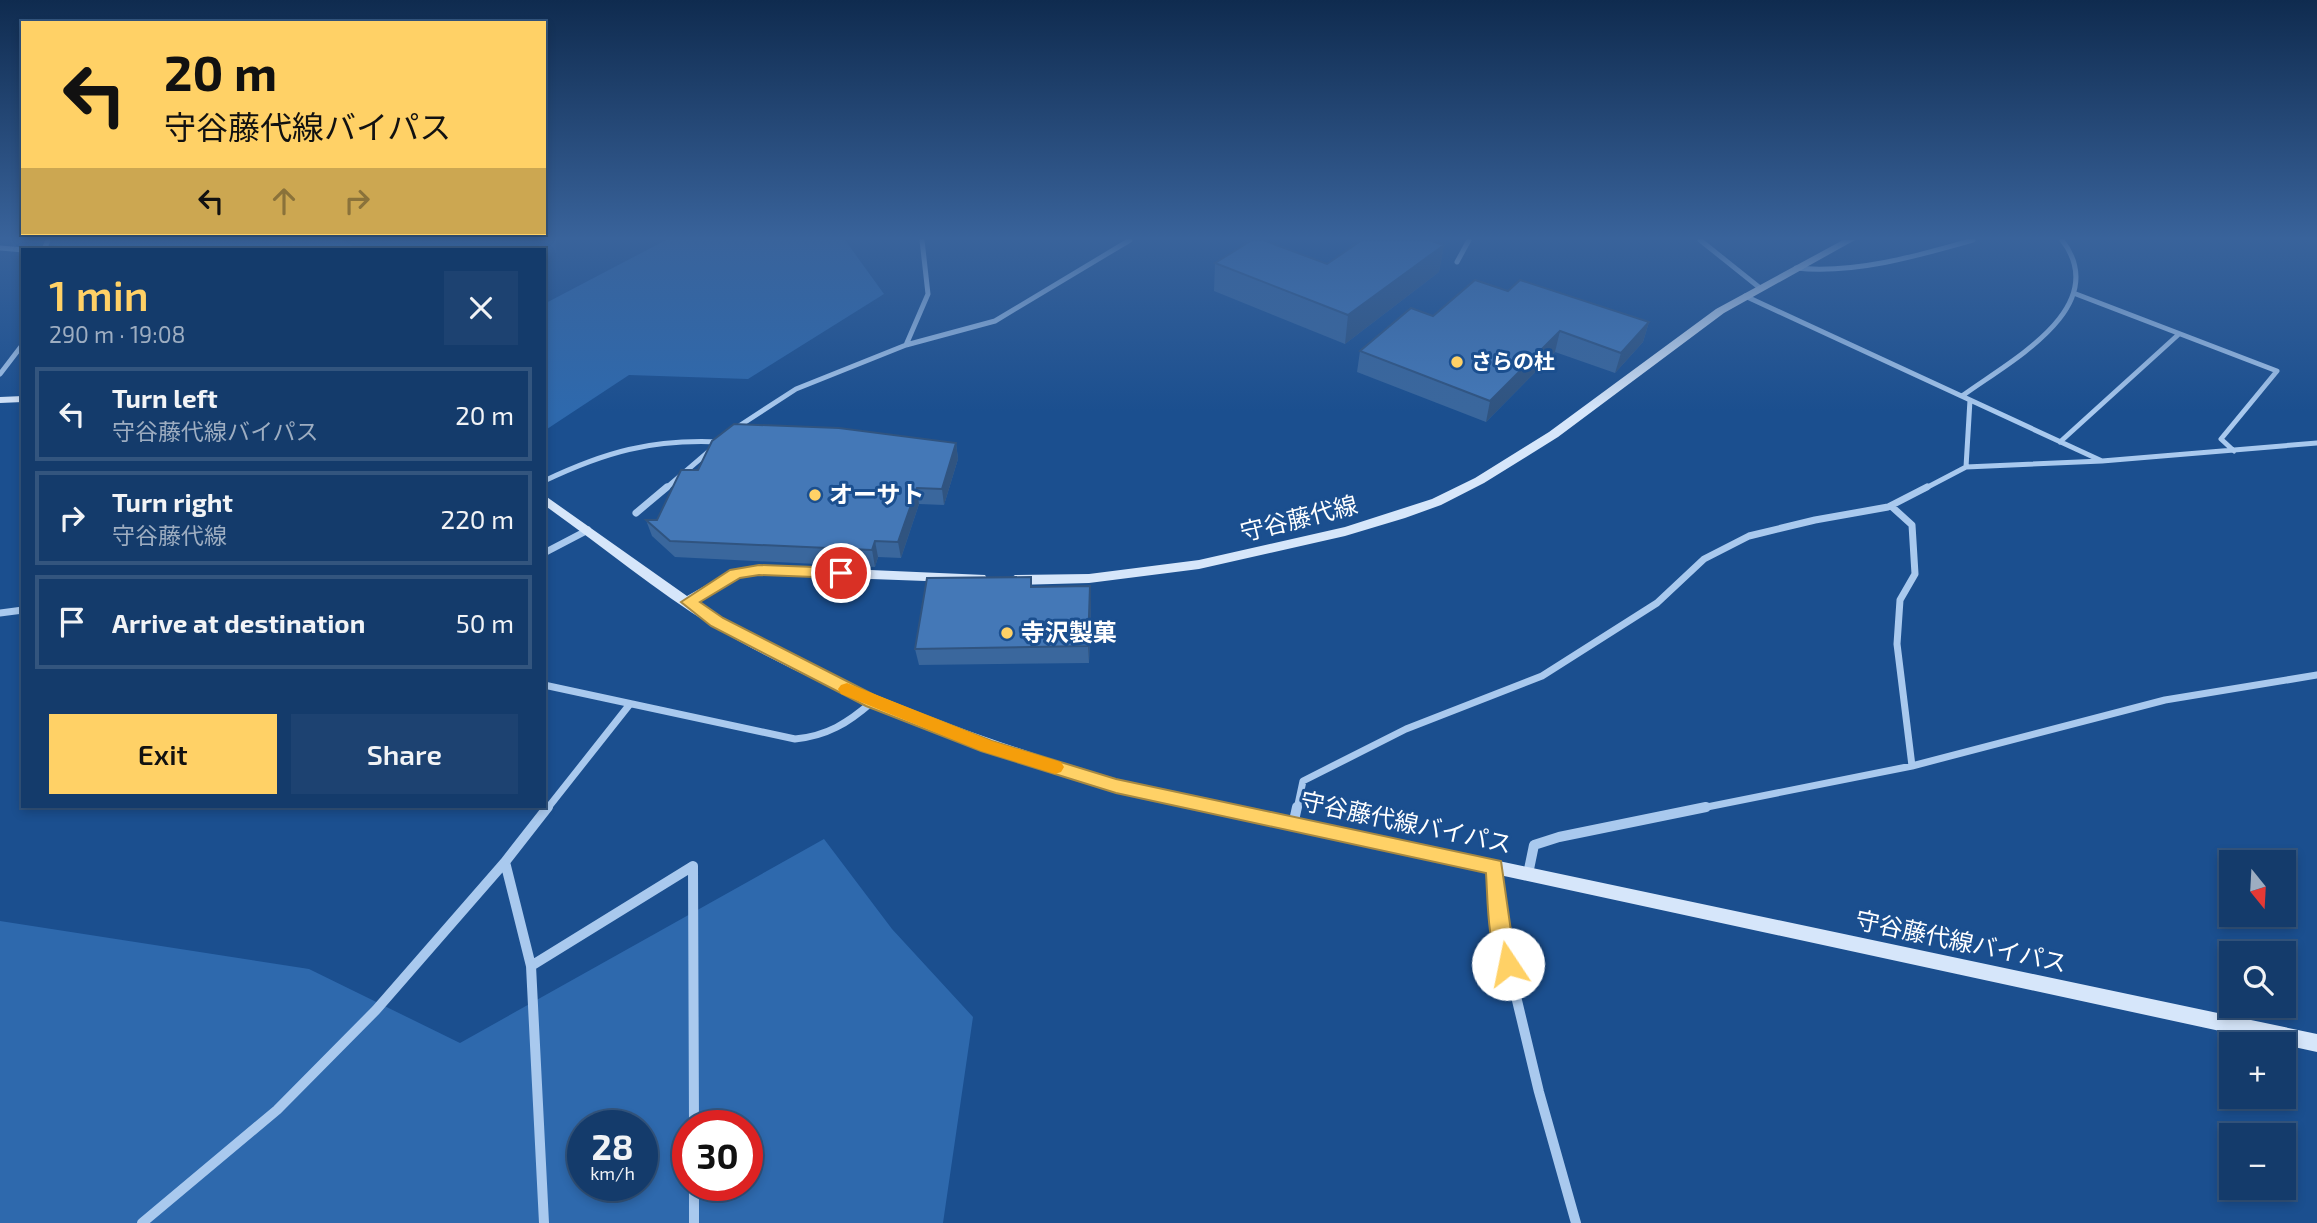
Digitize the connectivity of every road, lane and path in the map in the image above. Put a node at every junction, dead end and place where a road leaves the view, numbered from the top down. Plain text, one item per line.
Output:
1 (927, 297) edge
2 (1035, 297) edge
3 (1743, 297) edge
4 (1747, 297) edge
5 (2074, 297) edge
6 (2084, 297) edge
7 (2179, 334) junction
8 (906, 345) junction
9 (21, 347) edge
10 (0, 373) edge
11 (1962, 397) junction
12 (21, 399) edge
13 (0, 400) edge
14 (1970, 400) junction
15 (719, 442) junction
16 (2060, 442) junction
17 (2317, 443) edge
18 (2234, 452) junction
19 (2102, 461) junction
20 (1966, 467) junction
21 (546, 480) edge
22 (546, 500) edge
23 (1891, 506) junction
24 (636, 513) dead end
25 (588, 530) junction
26 (546, 552) edge
27 (688, 602) junction
28 (21, 610) edge
29 (0, 613) edge
30 (2317, 676) edge
31 (546, 685) edge
32 (872, 702) junction
33 (630, 704) junction
34 (1912, 766) junction
35 (1293, 825) junction
36 (505, 862) junction
37 (1495, 867) junction
38 (1528, 874) junction
39 (531, 966) junction
40 (2317, 1043) edge
41 (694, 1110) edge
42 (694, 1201) edge
43 (142, 1223) edge
44 (544, 1223) edge
45 (694, 1223) edge
46 (1576, 1223) edge

1 - 8 street
2 - 8 street
3 - 27 main road, 守谷藤代線
4 - 11 street
5 - 11 street
6 - 7 street
7 - 16 street
7 - 18 street
8 - 15 street
9 - 10 street
11 - 14 street
12 - 13 main road
14 - 16 street
14 - 20 street
15 - 21 street
15 - 24 street
16 - 19 street
17 - 18 street
18 - 19 street
19 - 20 street
20 - 23 street
22 - 25 main road, 守谷藤代線バイパス
23 - 34 street
23 - 35 street
25 - 26 street
25 - 27 main road, 守谷藤代線バイパス
27 - 32 main road, 守谷藤代線バイパス
28 - 29 street
30 - 34 street
31 - 33 street
32 - 33 street
32 - 35 main road, 守谷藤代線バイパス
33 - 36 street
34 - 38 street
35 - 37 main road, 守谷藤代線バイパス
36 - 39 street
36 - 43 street
37 - 38 main road, 守谷藤代線バイパス
37 - 46 street
38 - 40 main road, 守谷藤代線バイパス
39 - 41 street
39 - 44 street
42 - 45 street

